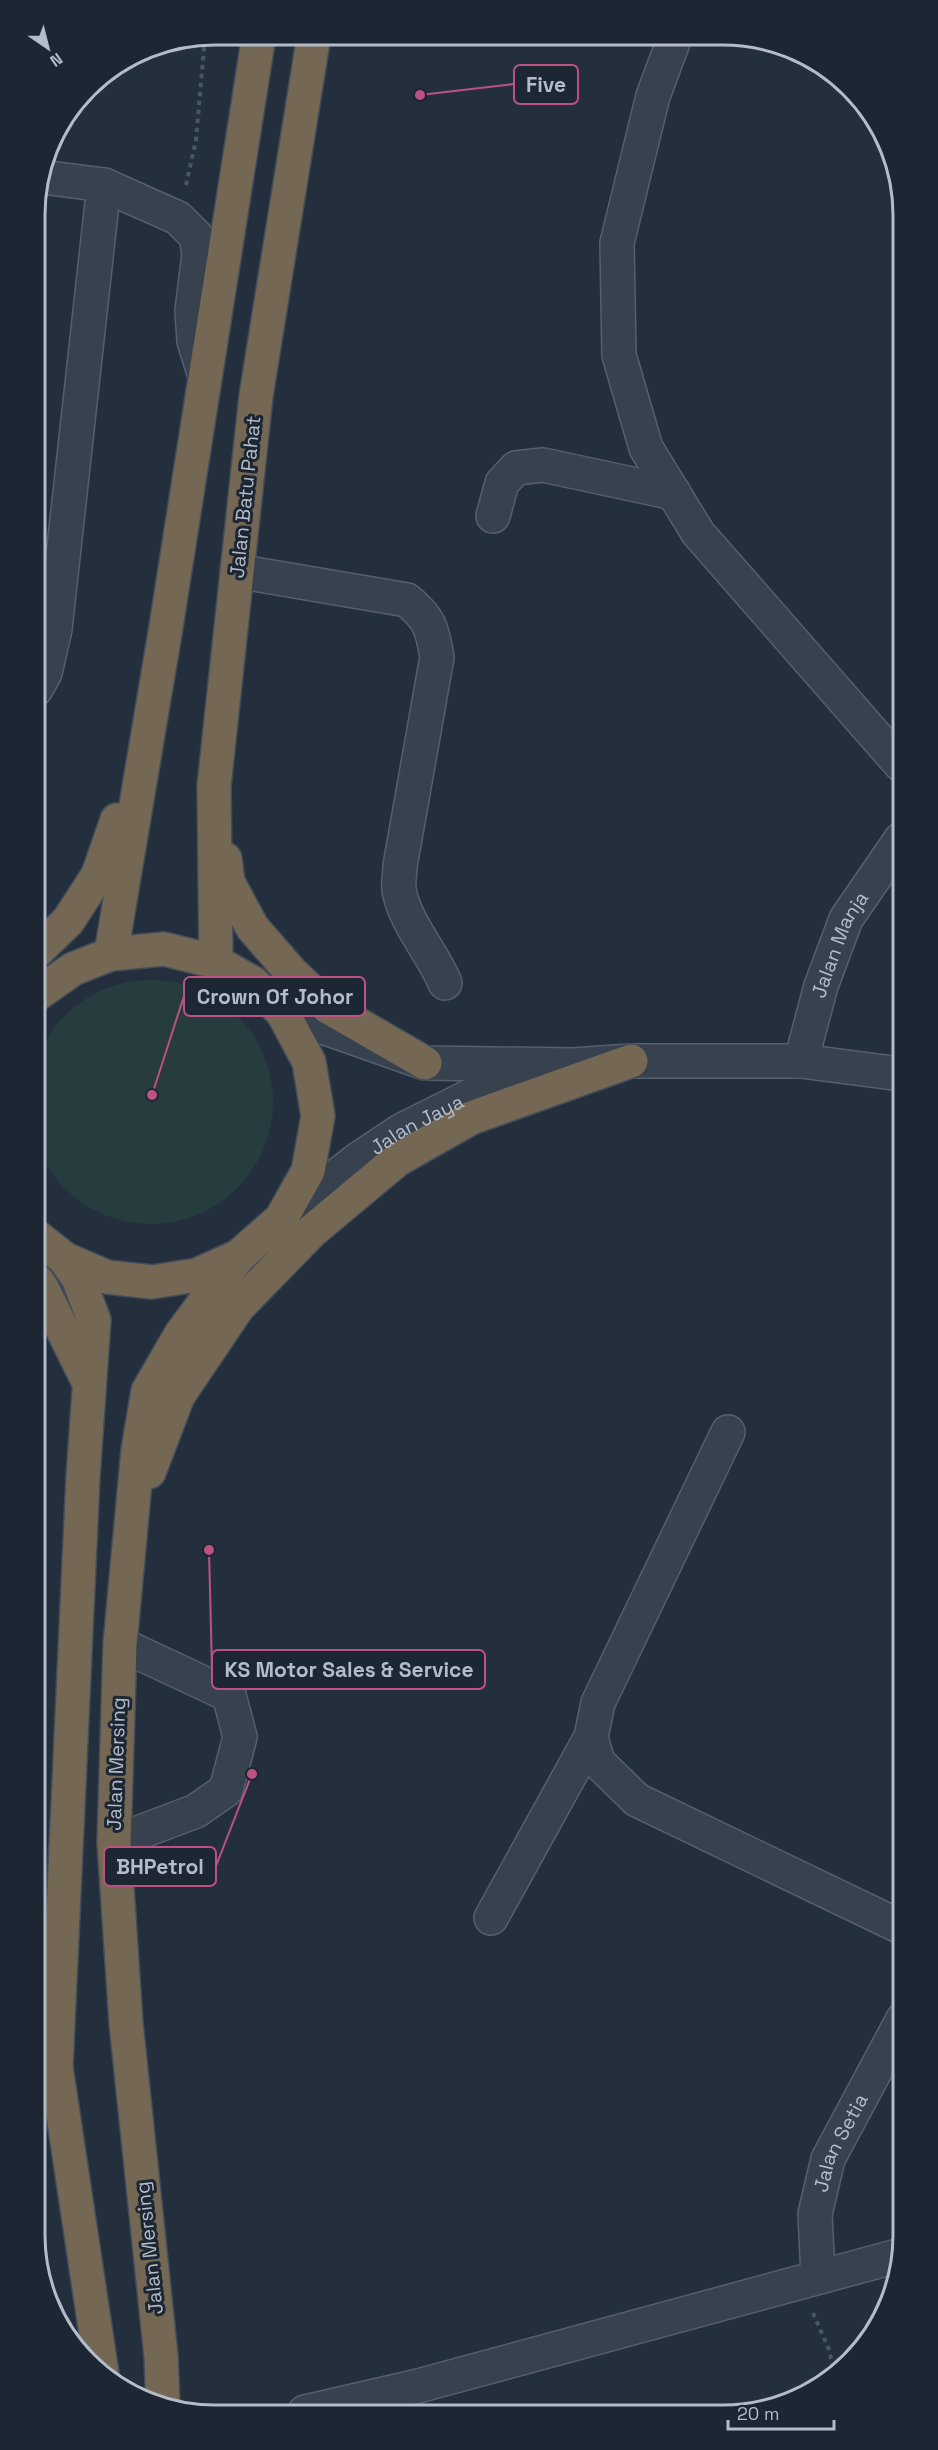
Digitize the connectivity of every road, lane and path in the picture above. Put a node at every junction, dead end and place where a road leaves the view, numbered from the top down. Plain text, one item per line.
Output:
1 (205, 45) edge
2 (257, 45) edge
3 (312, 45) edge
4 (672, 45) edge
5 (49, 178) edge
6 (104, 185) junction
7 (178, 218) junction
8 (205, 376) junction
9 (674, 494) junction
10 (493, 516) dead end
11 (237, 571) junction
12 (45, 673) edge
13 (148, 733) junction
14 (893, 756) edge
15 (214, 786) junction
16 (893, 851) edge
17 (45, 943) edge
18 (111, 954) junction
19 (216, 962) junction
20 (445, 983) dead end
21 (45, 989) edge
22 (283, 1013) junction
23 (632, 1061) junction
24 (801, 1061) junction
25 (425, 1063) junction
26 (573, 1065) junction
27 (893, 1073) edge
28 (281, 1219) junction
29 (45, 1243) edge
30 (238, 1256) junction
31 (65, 1259) junction
32 (45, 1294) edge
33 (90, 1384) junction
34 (728, 1431) dead end
35 (132, 1519) junction
36 (120, 1644) junction
37 (591, 1737) junction
38 (114, 1842) junction
39 (491, 1918) dead end
40 (893, 1923) edge
41 (893, 2038) edge
42 (47, 2072) edge
43 (892, 2257) edge
44 (805, 2280) junction
45 (99, 2359) edge
46 (833, 2365) edge
47 (163, 2397) edge
48 (416, 2399) edge
49 (364, 2405) edge

1 - 7 path
2 - 8 highway
3 - 11 highway, Jalan Batu Pahat
4 - 9 street
5 - 6 street
6 - 7 street
6 - 12 street
7 - 8 street
8 - 13 highway
9 - 10 street
9 - 14 street
11 - 15 highway, Jalan Batu Pahat
11 - 20 street
13 - 17 highway
13 - 18 highway
15 - 19 highway, Jalan Batu Pahat
15 - 25 highway
16 - 24 street, Jalan Manja
18 - 19 highway
18 - 21 highway
19 - 22 highway
22 - 25 street, Jalan Jaya
22 - 28 highway
23 - 24 street, Jalan Jaya
23 - 26 street, Jalan Jaya
23 - 35 highway
24 - 27 street, Jalan Jaya
25 - 26 street, Jalan Jaya
26 - 28 street, Jalan Jaya
28 - 30 highway
29 - 31 highway
30 - 31 highway
30 - 35 highway, Jalan Mersing
31 - 33 highway
32 - 33 highway
33 - 42 highway
34 - 37 street
35 - 36 highway, Jalan Mersing
36 - 38 highway, Jalan Mersing
36 - 38 street
37 - 39 street
37 - 40 street
38 - 47 highway, Jalan Mersing
41 - 44 street, Jalan Setia
42 - 45 highway
43 - 44 street
44 - 46 path
44 - 48 street
48 - 49 street

